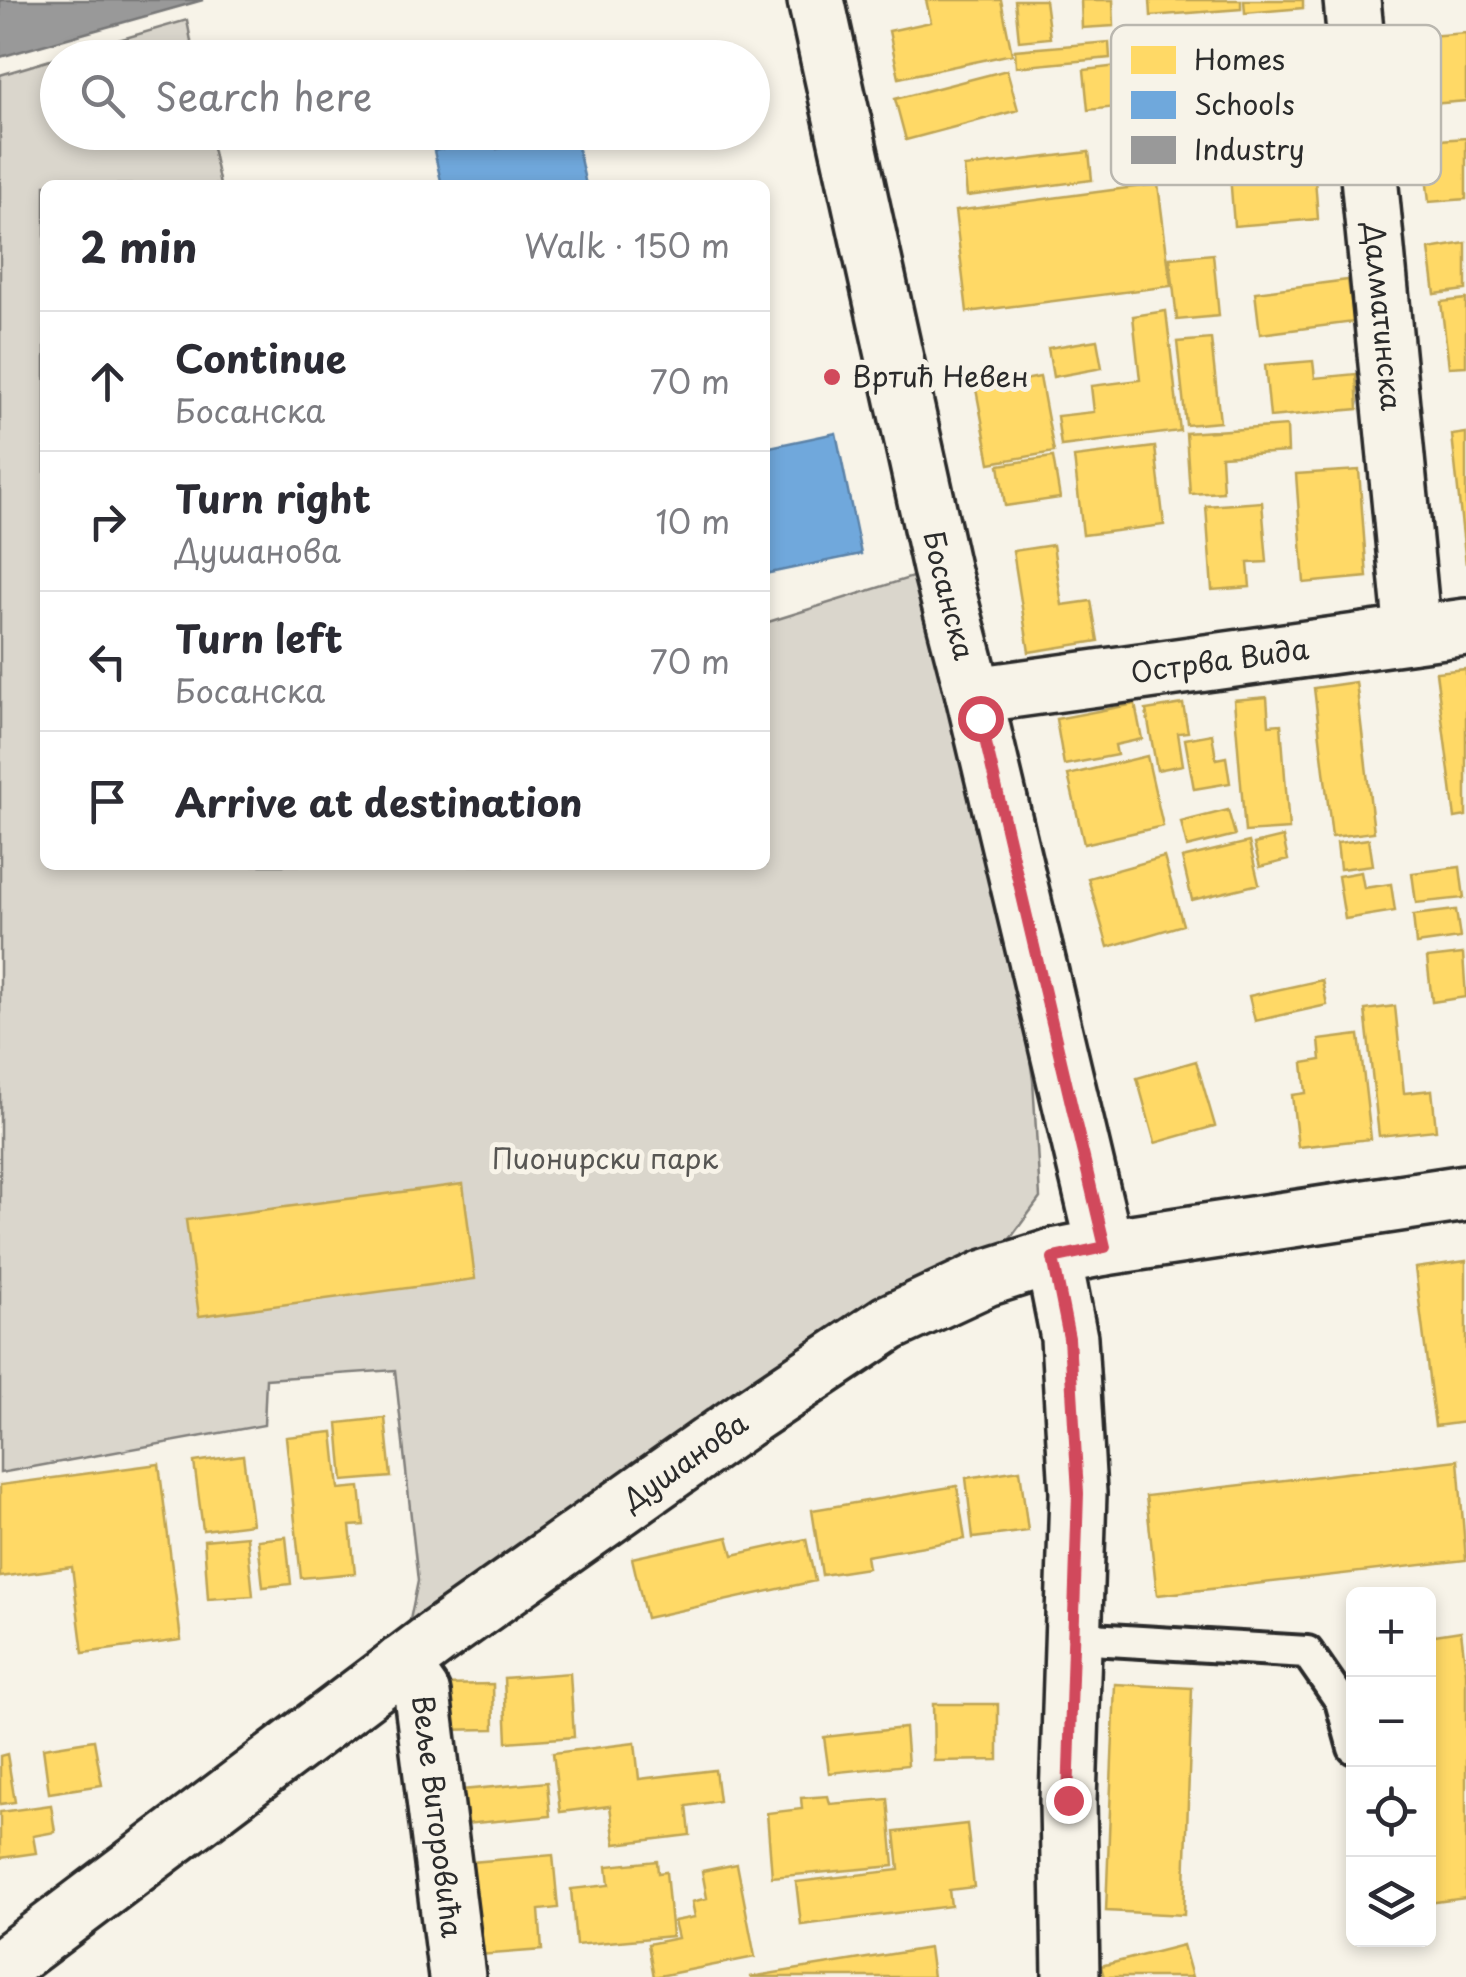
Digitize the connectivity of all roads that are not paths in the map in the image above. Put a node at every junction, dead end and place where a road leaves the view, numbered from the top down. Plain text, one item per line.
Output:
1 (816, 0) edge
2 (1352, 0) edge
3 (1355, 25) edge
4 (1378, 185) edge
5 (1440, 630) edge
6 (974, 695) junction
7 (1466, 1193) edge
8 (1105, 1247) junction
9 (1053, 1258) junction
10 (1075, 1638) junction
11 (401, 1664) junction
12 (1346, 1717) edge
13 (4, 1969) edge
14 (457, 1977) edge
15 (1072, 1977) edge

1 - 6 street, Босанска
2 - 3 street, Далматинска
4 - 5 street, Далматинска
5 - 6 street, Острва Вида
6 - 8 street, Босанска
7 - 8 street, Душанова
8 - 9 street, Душанова
9 - 10 street
9 - 11 street, Душанова
10 - 12 lane
10 - 15 street
11 - 13 street, Душанова
11 - 14 street, Веље Виторовића

